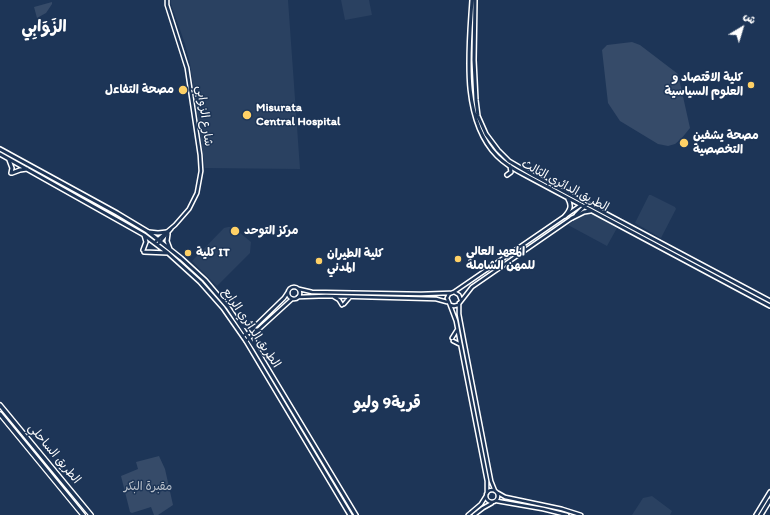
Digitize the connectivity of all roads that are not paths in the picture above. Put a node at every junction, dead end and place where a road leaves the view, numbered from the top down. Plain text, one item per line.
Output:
1 (167, 0) edge
2 (472, 0) edge
3 (475, 0) edge
4 (0, 148) edge
5 (0, 154) edge
6 (8, 158) junction
7 (510, 166) junction
8 (28, 169) junction
9 (507, 175) dead end
10 (565, 196) junction
11 (586, 203) junction
12 (581, 205) junction
13 (584, 207) junction
14 (594, 212) junction
15 (565, 216) junction
16 (572, 218) junction
17 (147, 231) junction
18 (167, 233) junction
19 (144, 235) junction
20 (158, 242) junction
21 (170, 249) junction
22 (168, 253) junction
23 (699, 263) junction
24 (697, 268) junction
25 (299, 289) junction
26 (288, 292) junction
27 (452, 293) junction
28 (334, 296) junction
29 (298, 297) junction
30 (350, 297) junction
31 (292, 299) junction
32 (461, 300) junction
33 (770, 301) edge
34 (459, 303) junction
35 (449, 304) junction
36 (770, 306) edge
37 (240, 324) junction
38 (254, 327) junction
39 (458, 329) junction
40 (257, 330) junction
41 (245, 336) junction
42 (248, 340) junction
43 (460, 345) junction
44 (256, 349) junction
45 (476, 400) junction
46 (471, 401) junction
47 (0, 405) edge
48 (0, 414) edge
49 (68, 487) junction
50 (62, 490) junction
51 (497, 492) junction
52 (770, 492) edge
53 (486, 494) junction
54 (770, 500) edge
55 (497, 501) junction
56 (493, 503) junction
57 (577, 514) edge
58 (756, 514) edge
59 (83, 515) edge
60 (91, 515) edge
61 (350, 515) edge
62 (356, 515) edge
63 (468, 515) edge
64 (474, 515) edge
65 (567, 515) edge
66 (581, 515) edge
67 (761, 515) edge

1 - 18 street, شارع الزوابي
2 - 7 main road, الطريق الدائري الثالث
3 - 11 main road, الطريق الدائري الثالث
4 - 17 main road, الطريق الدائري الرابع
5 - 6 main road, الطريق الدائري الرابع
6 - 8 main road, الطريق الدائري الرابع
6 - 8 main road
7 - 9 main road
7 - 10 main road, الطريق الدائري الثالث
8 - 19 main road, الطريق الدائري الرابع
10 - 12 main road, الطريق الدائري الثالث
10 - 15 main road
11 - 12 street
11 - 13 street
11 - 23 main road, الطريق الدائري الثالث
12 - 13 main road, الطريق الدائري الثالث
12 - 15 street
13 - 14 main road, الطريق الدائري الثالث
13 - 16 street
14 - 16 main road
14 - 24 main road, الطريق الدائري الثالث
15 - 27 street
16 - 32 street
17 - 18 main road
17 - 20 main road, الطريق الدائري الرابع
18 - 20 street, شارع الزوابي
18 - 21 main road
19 - 20 main road, الطريق الدائري الرابع
19 - 22 main road
20 - 21 main road, الطريق الدائري الرابع
20 - 22 main road, الطريق الدائري الرابع
21 - 37 main road, الطريق الدائري الرابع
22 - 41 main road, الطريق الدائري الرابع
23 - 24 main road
23 - 33 main road, الطريق الدائري الثالث
24 - 36 main road, الطريق الدائري الثالث
25 - 26 street
25 - 27 street
25 - 29 street
26 - 31 street
26 - 38 street
27 - 32 street
27 - 35 street
28 - 29 street
28 - 30 street
28 - 30 street
29 - 31 street
30 - 35 street
31 - 40 street
32 - 34 street
34 - 35 street
34 - 45 street
35 - 39 street
37 - 38 main road
37 - 41 main road, الطريق الدائري الرابع
38 - 41 street
39 - 43 street
39 - 43 street
40 - 42 street
40 - 44 main road
41 - 42 main road, الطريق الدائري الرابع
42 - 44 main road, الطريق الدائري الرابع
42 - 61 main road, الطريق الدائري الرابع
43 - 46 street
44 - 62 main road, الطريق الدائري الرابع
45 - 46 street
45 - 51 street
46 - 53 street
47 - 49 highway, الطريق الساحلي
48 - 50 highway, الطريق الساحلي
49 - 50 highway
49 - 60 highway, الطريق الساحلي
50 - 59 highway, الطريق الساحلي
51 - 53 street
51 - 55 street
51 - 57 street
52 - 58 main road
53 - 56 street
53 - 63 street
54 - 67 main road
55 - 56 street
55 - 65 street
56 - 64 street
57 - 66 street
58 - 67 main road

